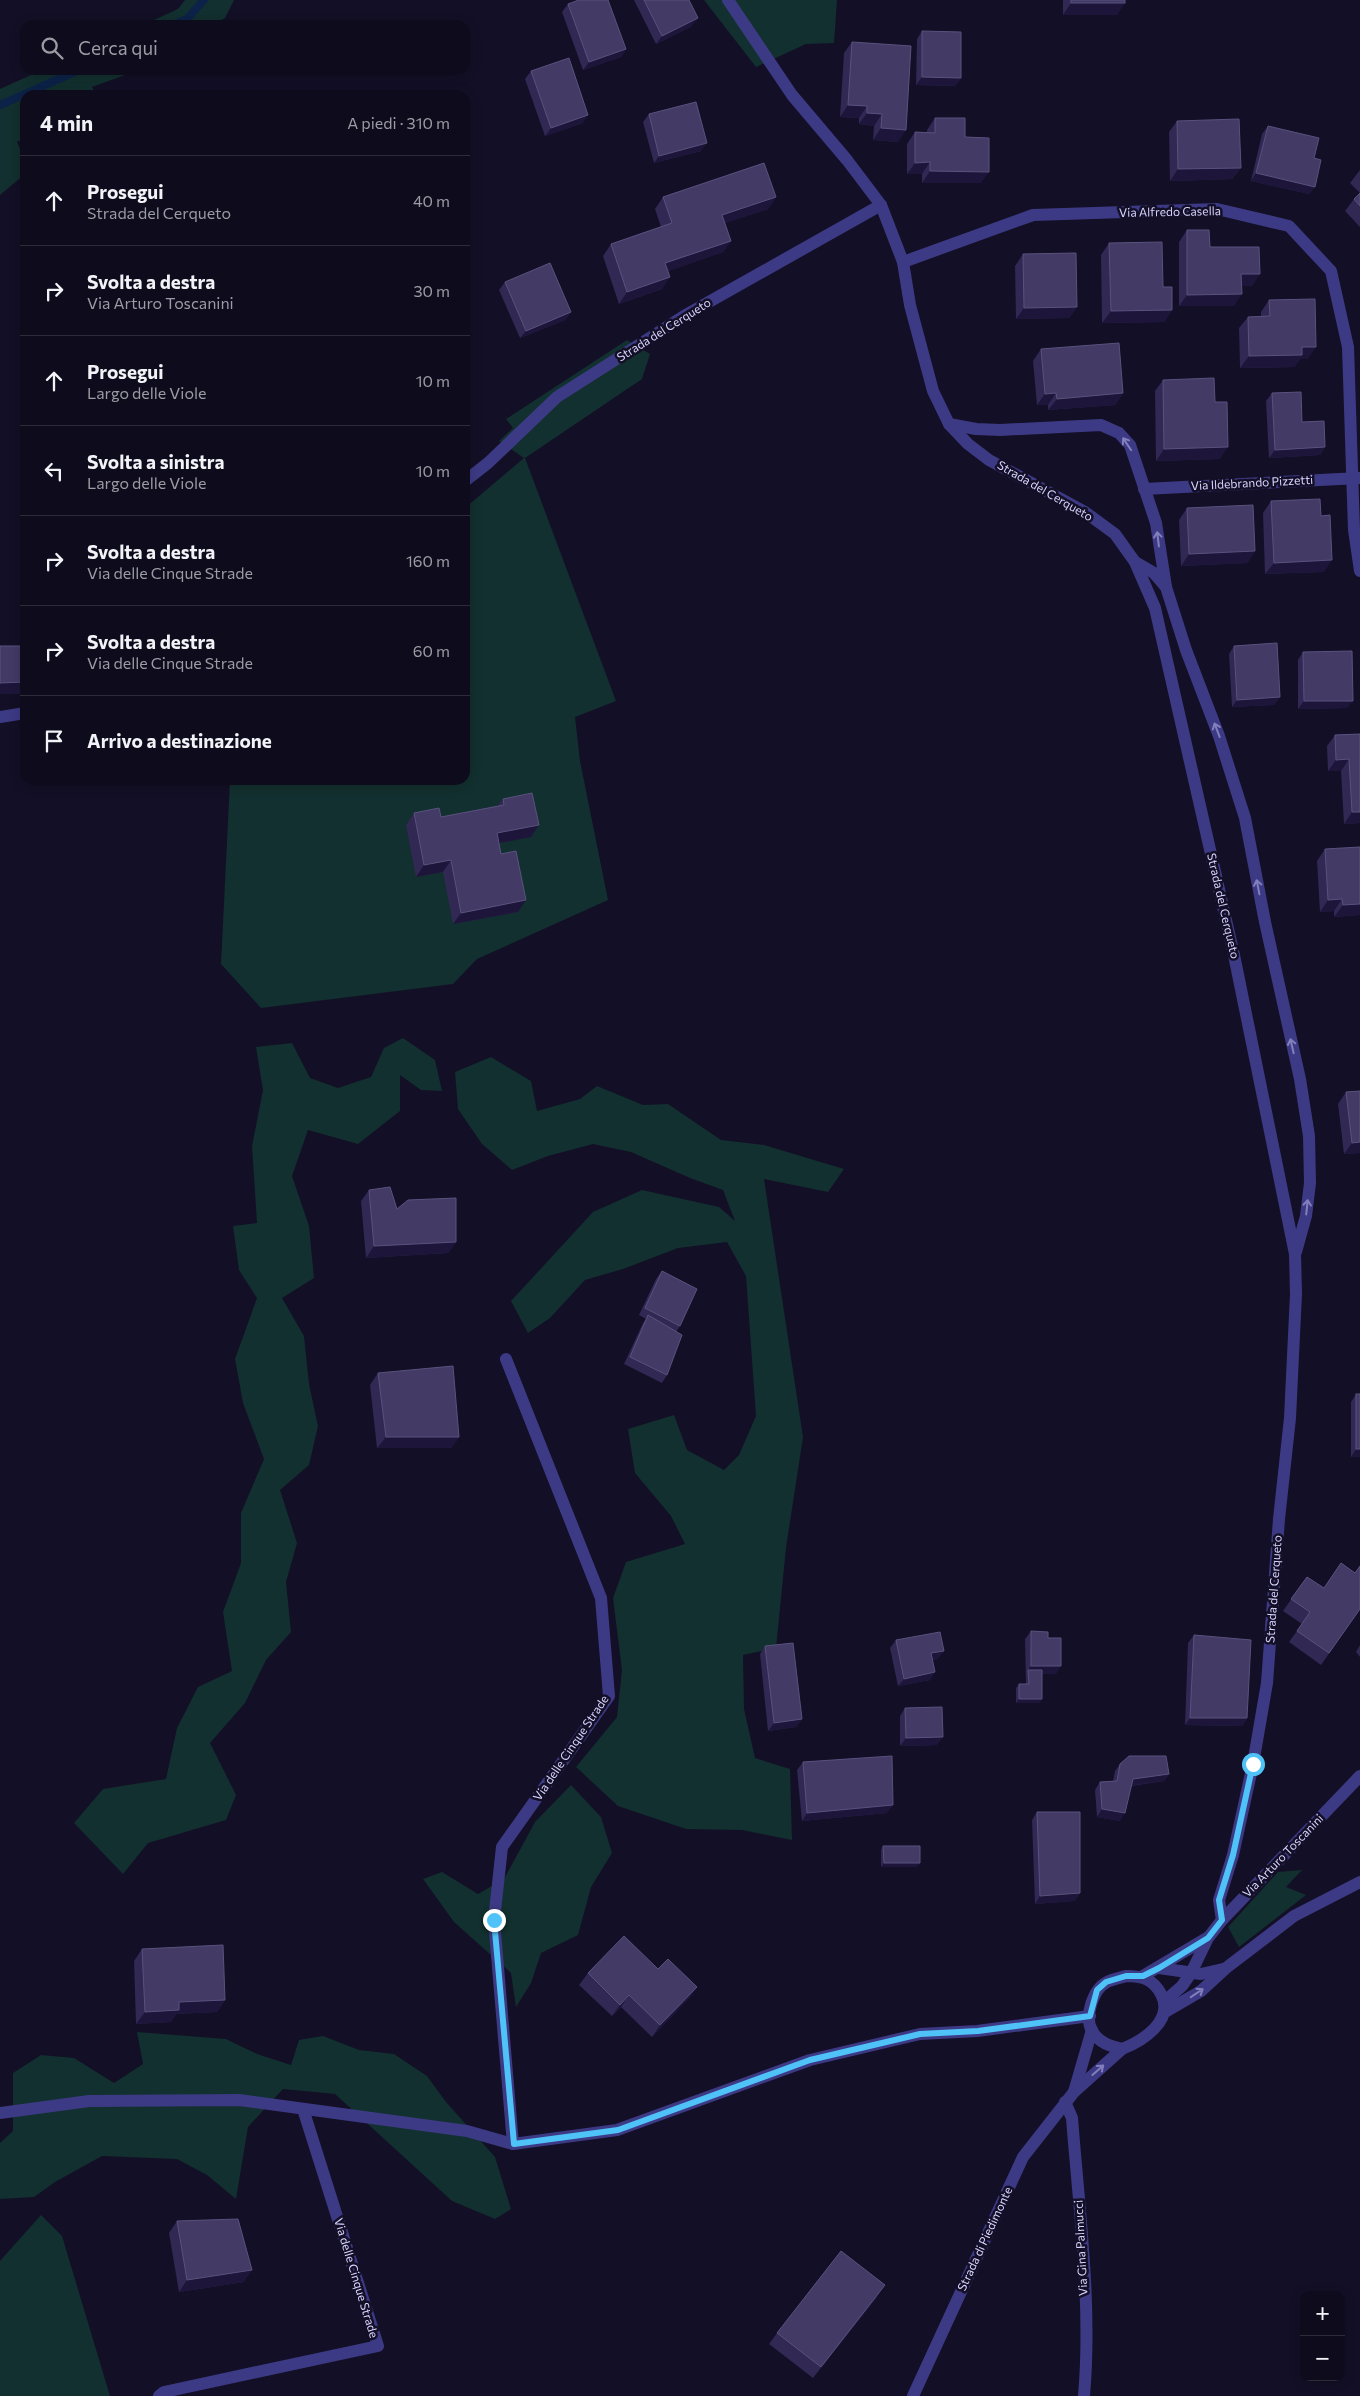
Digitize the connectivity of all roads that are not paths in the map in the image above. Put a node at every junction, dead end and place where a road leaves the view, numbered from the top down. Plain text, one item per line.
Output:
1 (728, 0) edge
2 (881, 205) junction
3 (903, 262) junction
4 (949, 424) junction
5 (470, 477) edge
6 (1356, 478) edge
7 (1144, 489) junction
8 (1135, 562) junction
9 (1360, 572) edge
10 (1166, 587) junction
11 (20, 715) edge
12 (0, 717) edge
13 (1295, 1254) junction
14 (506, 1359) dead end
15 (1360, 1776) edge
16 (1360, 1882) edge
17 (1222, 1920) junction
18 (1208, 1938) junction
19 (1159, 1968) junction
20 (1226, 1968) junction
21 (1191, 1973) junction
22 (1143, 1976) junction
23 (1165, 2007) junction
24 (1090, 2016) junction
25 (1092, 2030) junction
26 (1122, 2049) junction
27 (1074, 2092) junction
28 (1065, 2102) junction
29 (303, 2109) junction
30 (0, 2113) edge
31 (514, 2144) junction
32 (159, 2396) edge
33 (913, 2396) edge
34 (1084, 2396) edge

1 - 2 street, Strada del Cerqueto
2 - 3 street, Strada del Cerqueto
2 - 5 street, Strada del Cerqueto
3 - 4 street, Strada del Cerqueto
3 - 6 street, Via Alfredo Casella
7 -> 4 street, Strada del Cerqueto
4 - 8 street, Strada del Cerqueto
6 - 7 street, Via Ildebrando Pizzetti
6 - 9 street, Via Alfredo Casella
10 -> 7 street, Strada del Cerqueto
8 - 10 street, Strada del Cerqueto
8 - 13 street, Strada del Cerqueto
13 -> 10 street, Strada del Cerqueto
11 - 12 street
13 - 17 street, Strada del Cerqueto
14 - 31 street, Via delle Cinque Strade
15 - 17 street, Via Arturo Toscanini
16 - 20 street
17 - 18 street, Via Arturo Toscanini
18 - 19 street, Via Arturo Toscanini
18 - 21 street, Via Arturo Toscanini
19 - 21 street
19 - 22 street, Via Arturo Toscanini
20 - 21 street
23 -> 20 street
21 - 23 street, Via Arturo Toscanini
22 - 23 street
22 - 24 street
23 - 26 street
24 - 25 street
24 - 31 street
25 - 26 street
25 - 27 street, Strada di Piedimonte
27 -> 26 street, Strada di Piedimonte
27 - 28 street, Strada di Piedimonte
28 - 33 street, Strada di Piedimonte
28 - 34 street, Via Gina Palmucci
29 - 30 street
29 - 31 street
29 - 32 street, Via delle Cinque Strade

